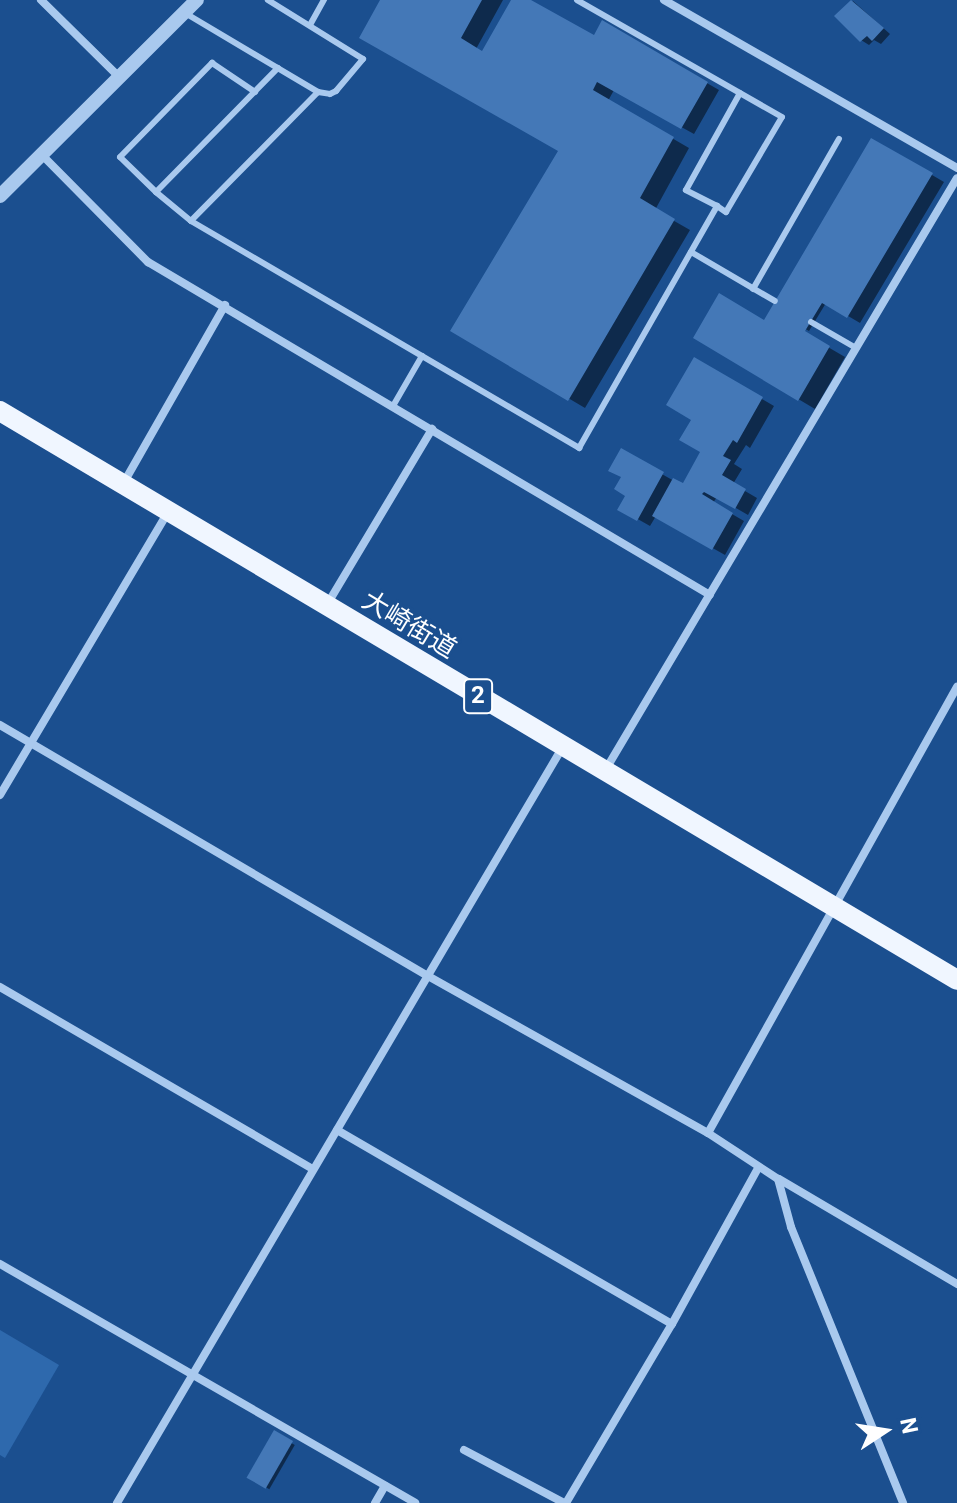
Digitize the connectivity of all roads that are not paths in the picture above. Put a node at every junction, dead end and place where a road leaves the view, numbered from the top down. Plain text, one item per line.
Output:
1 (41, 0) edge
2 (197, 0) edge
3 (268, 0) edge
4 (324, 0) edge
5 (577, 0) edge
6 (664, 0) edge
7 (685, 0) edge
8 (677, 8) junction
9 (185, 12) junction
10 (310, 25) junction
11 (278, 68) junction
12 (120, 78) junction
13 (255, 92) junction
14 (318, 92) junction
15 (740, 93) junction
16 (839, 139) dead end
17 (42, 155) junction
18 (957, 168) edge
19 (957, 178) edge
20 (156, 192) junction
21 (0, 196) edge
22 (717, 206) junction
23 (191, 221) junction
24 (691, 252) junction
25 (753, 289) junction
26 (775, 301) dead end
27 (225, 305) junction
28 (811, 322) dead end
29 (856, 348) junction
30 (422, 356) junction
31 (393, 406) junction
32 (0, 411) edge
33 (432, 429) junction
34 (123, 484) junction
35 (168, 512) junction
36 (710, 595) junction
37 (326, 606) junction
38 (957, 687) edge
39 (0, 725) edge
40 (29, 742) junction
41 (563, 747) junction
42 (605, 772) junction
43 (0, 795) edge
44 (834, 907) junction
45 (428, 976) junction
46 (957, 980) edge
47 (0, 987) edge
48 (337, 1130) junction
49 (708, 1133) junction
50 (758, 1168) junction
51 (313, 1169) junction
52 (778, 1179) junction
53 (0, 1264) edge
54 (957, 1284) edge
55 (672, 1324) junction
56 (193, 1374) junction
57 (464, 1450) dead end
58 (385, 1486) junction
59 (117, 1503) edge
60 (375, 1503) edge
61 (415, 1503) edge
62 (565, 1503) edge
63 (903, 1503) edge

1 - 12 street
2 - 9 street
3 - 10 lane
4 - 10 lane
5 - 15 lane
6 - 8 street
7 - 8 street
8 - 18 street
9 - 11 lane
9 - 12 street
10 - 14 lane
11 - 13 lane
11 - 14 lane
12 - 17 street
13 - 20 lane
13 - 20 lane
14 - 23 lane
15 - 22 lane
15 - 22 lane
16 - 25 lane
17 - 21 street
17 - 27 street
19 - 29 street
20 - 23 lane
22 - 24 lane
23 - 30 lane
24 - 25 lane
24 - 30 lane
25 - 26 lane
27 - 31 street
27 - 34 street
28 - 29 lane
29 - 36 street
30 - 31 lane
31 - 33 street
32 - 34 main road, 大崎街道 / 2
33 - 36 street
33 - 37 street
34 - 35 main road, 大崎街道 / 2
35 - 37 main road, 大崎街道 / 2
35 - 40 street
36 - 42 street
37 - 41 main road, 大崎街道 / 2
38 - 44 street
39 - 40 street
40 - 43 street
40 - 45 street
41 - 42 main road, 大崎街道 / 2
41 - 45 street
42 - 44 main road, 大崎街道 / 2
44 - 46 main road, 大崎街道 / 2
44 - 49 street
45 - 48 street
45 - 49 street
47 - 51 street
48 - 51 street
48 - 55 street
49 - 50 street
50 - 52 street
50 - 55 street
51 - 56 street
52 - 54 street
52 - 63 street
53 - 56 street
55 - 62 street
56 - 58 street
56 - 59 street
57 - 62 street
58 - 60 street
58 - 61 street

